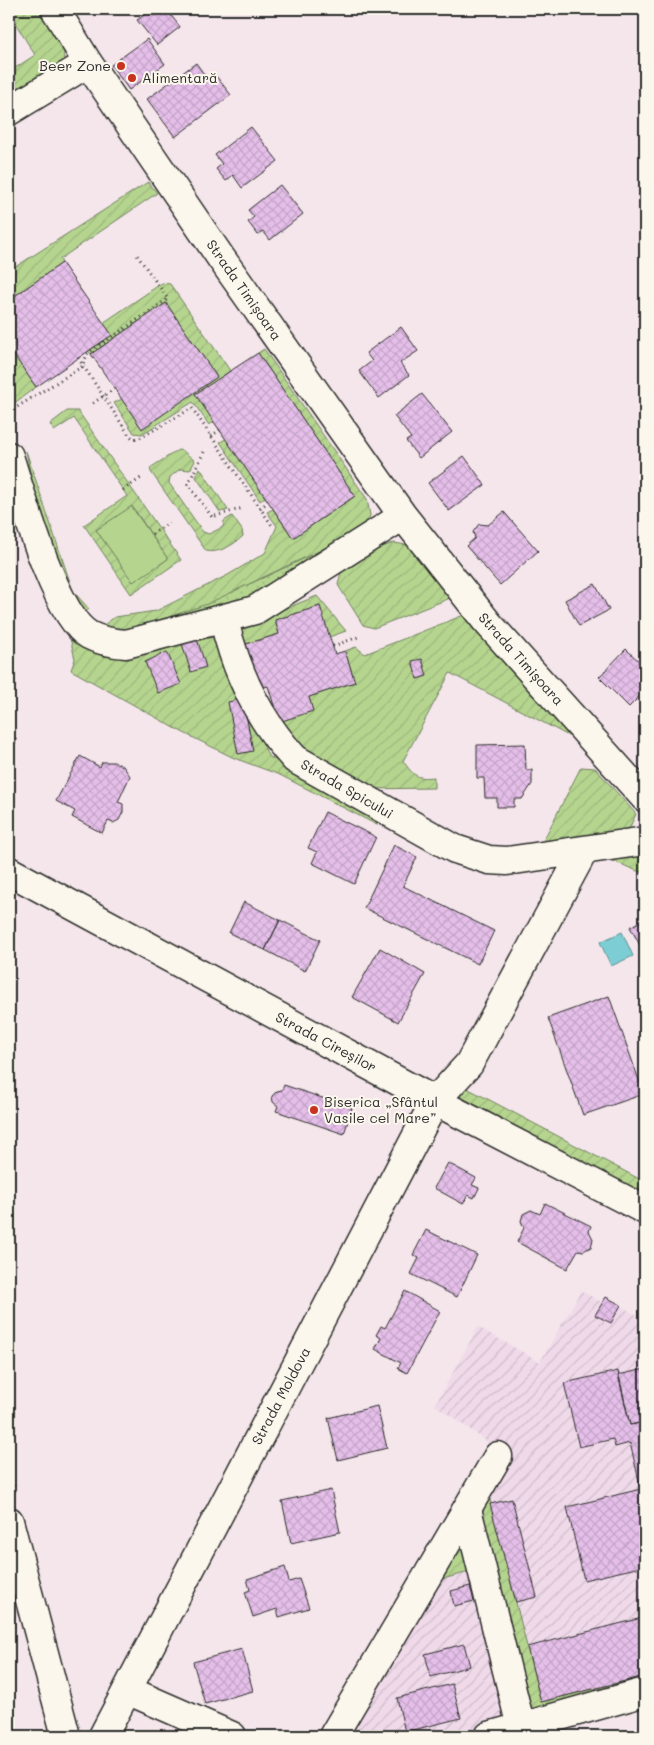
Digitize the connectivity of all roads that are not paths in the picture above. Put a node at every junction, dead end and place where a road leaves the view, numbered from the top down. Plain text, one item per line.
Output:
1 (55, 9) edge
2 (88, 63) junction
3 (9, 111) edge
4 (9, 456) edge
5 (403, 516) junction
6 (224, 620) junction
7 (645, 798) edge
8 (645, 841) edge
9 (583, 852) junction
10 (9, 871) edge
11 (435, 1101) junction
12 (645, 1210) edge
13 (498, 1456) dead end
14 (467, 1509) junction
15 (9, 1521) edge
16 (128, 1690) junction
17 (645, 1692) edge
18 (521, 1727) junction
19 (66, 1736) edge
20 (103, 1736) edge
21 (232, 1736) edge
22 (333, 1736) edge
23 (489, 1736) edge

1 - 2 street, Strada Timișoara
2 - 3 street
2 - 5 street, Strada Timișoara
4 - 6 street
5 - 6 street
5 - 7 street, Strada Timișoara
6 - 9 street, Strada Spicului
8 - 9 street, Strada Spicului
9 - 11 street, Strada Moldova
10 - 11 street, Strada Cireșilor
11 - 12 street, Strada Cireșilor
11 - 16 street, Strada Moldova
13 - 14 street
14 - 18 street
14 - 22 street
15 - 19 street
16 - 20 street, Strada Moldova
16 - 21 street
17 - 18 street
18 - 23 street

